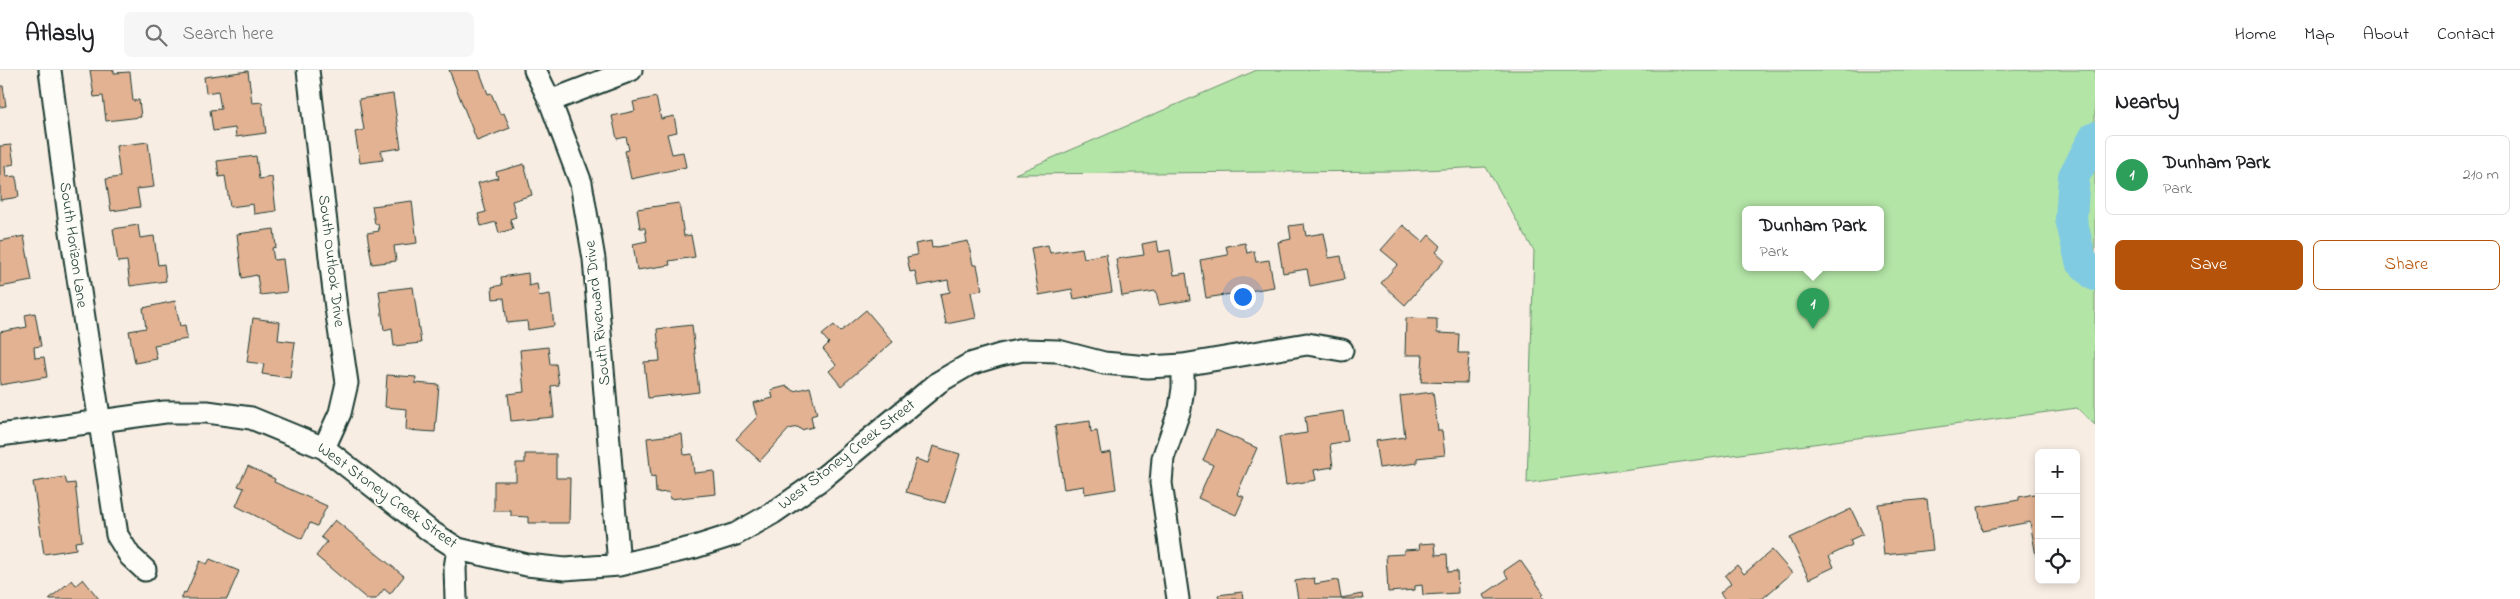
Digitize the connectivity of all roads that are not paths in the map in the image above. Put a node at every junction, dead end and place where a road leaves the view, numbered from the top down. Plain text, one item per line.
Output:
1 (50, 70) edge
2 (308, 70) edge
3 (535, 70) edge
4 (631, 70) edge
5 (550, 101) junction
6 (1342, 350) dead end
7 (1183, 365) junction
8 (99, 420) junction
9 (0, 435) edge
10 (324, 448) junction
11 (458, 549) junction
12 (619, 565) junction
13 (145, 570) dead end
14 (456, 599) edge
15 (1178, 599) edge

1 - 8 street, South Horizon Lane
2 - 10 street, South Outlook Drive
3 - 5 street, South Riverward Drive
4 - 5 street
5 - 12 street, South Riverward Drive
6 - 7 street, West Stoney Creek Street
7 - 12 street, West Stoney Creek Street
7 - 15 street
8 - 9 street, West Stoney Creek Street
8 - 10 street, West Stoney Creek Street
8 - 13 street, South Horizon Lane
10 - 11 street, West Stoney Creek Street
11 - 12 street, West Stoney Creek Street
11 - 14 street

